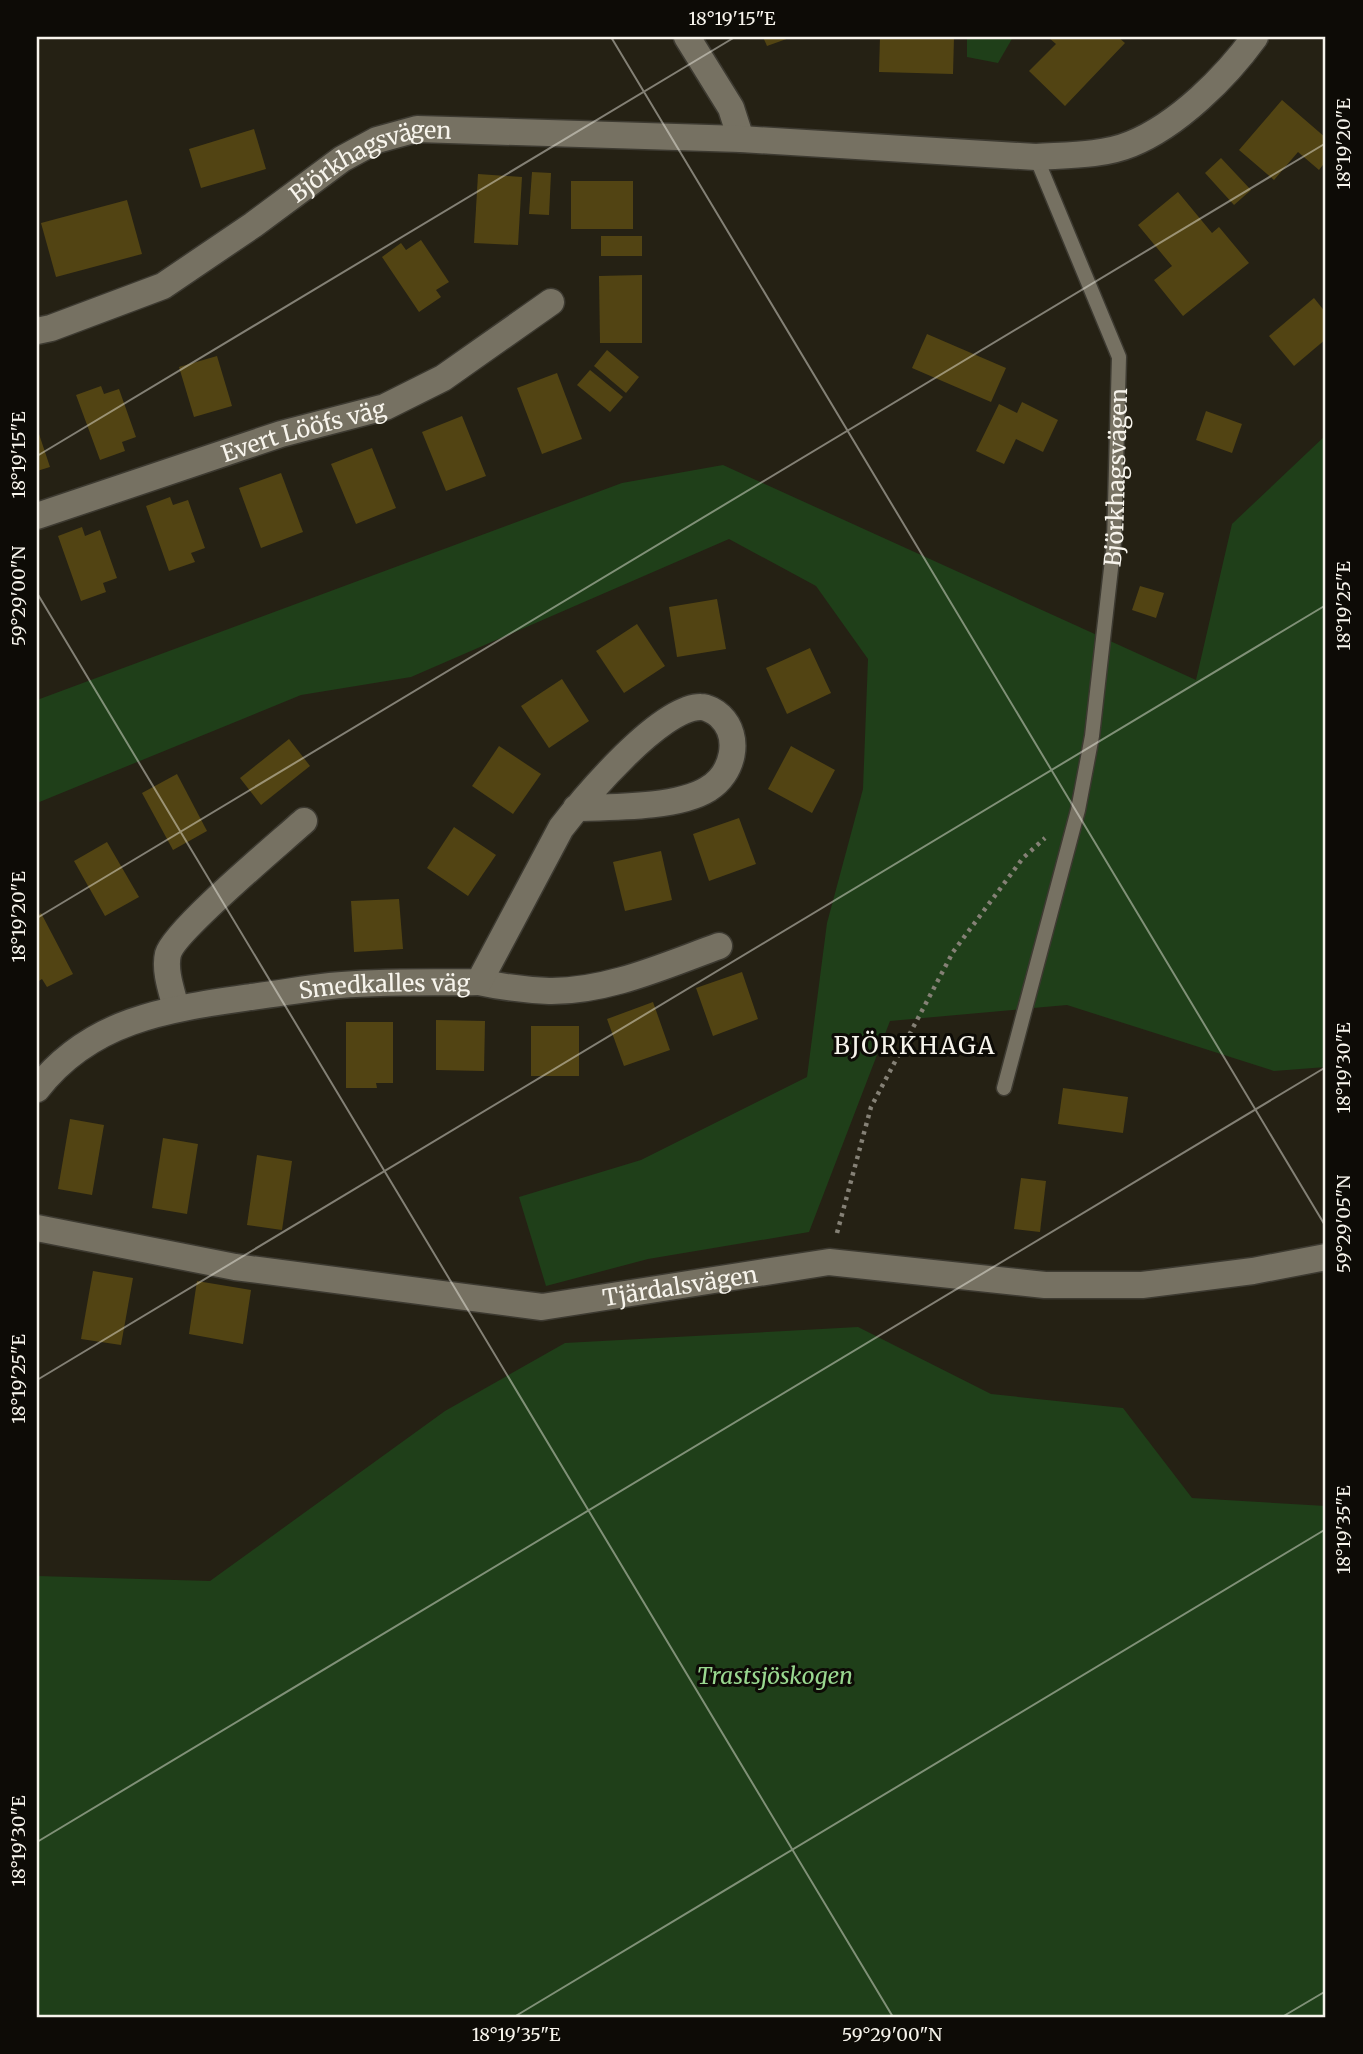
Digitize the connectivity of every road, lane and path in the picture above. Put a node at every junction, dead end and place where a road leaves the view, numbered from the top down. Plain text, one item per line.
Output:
1 (687, 37) edge
2 (1255, 37) edge
3 (741, 139) junction
4 (1036, 157) junction
5 (551, 302) dead end
6 (37, 331) edge
7 (37, 516) edge
8 (576, 808) junction
9 (1077, 810) junction
10 (304, 821) dead end
11 (719, 946) dead end
12 (479, 982) junction
13 (176, 1008) junction
14 (1004, 1088) dead end
15 (37, 1089) edge
16 (37, 1228) edge
17 (1326, 1257) edge
18 (829, 1262) junction

1 - 3 street
2 - 4 street, Björkhagsvägen
3 - 4 street, Björkhagsvägen
3 - 6 street, Björkhagsvägen
4 - 9 lane, Björkhagsvägen
5 - 7 street, Evert Lööfs väg
8 - 8 street, Smedkalles väg
8 - 12 street, Smedkalles väg
9 - 14 lane, Björkhagsvägen
9 - 18 path
10 - 13 street
11 - 12 street
12 - 13 street, Smedkalles väg
13 - 15 street, Smedkalles väg
16 - 18 street, Tjärdalsvägen
17 - 18 street, Tjärdalsvägen

